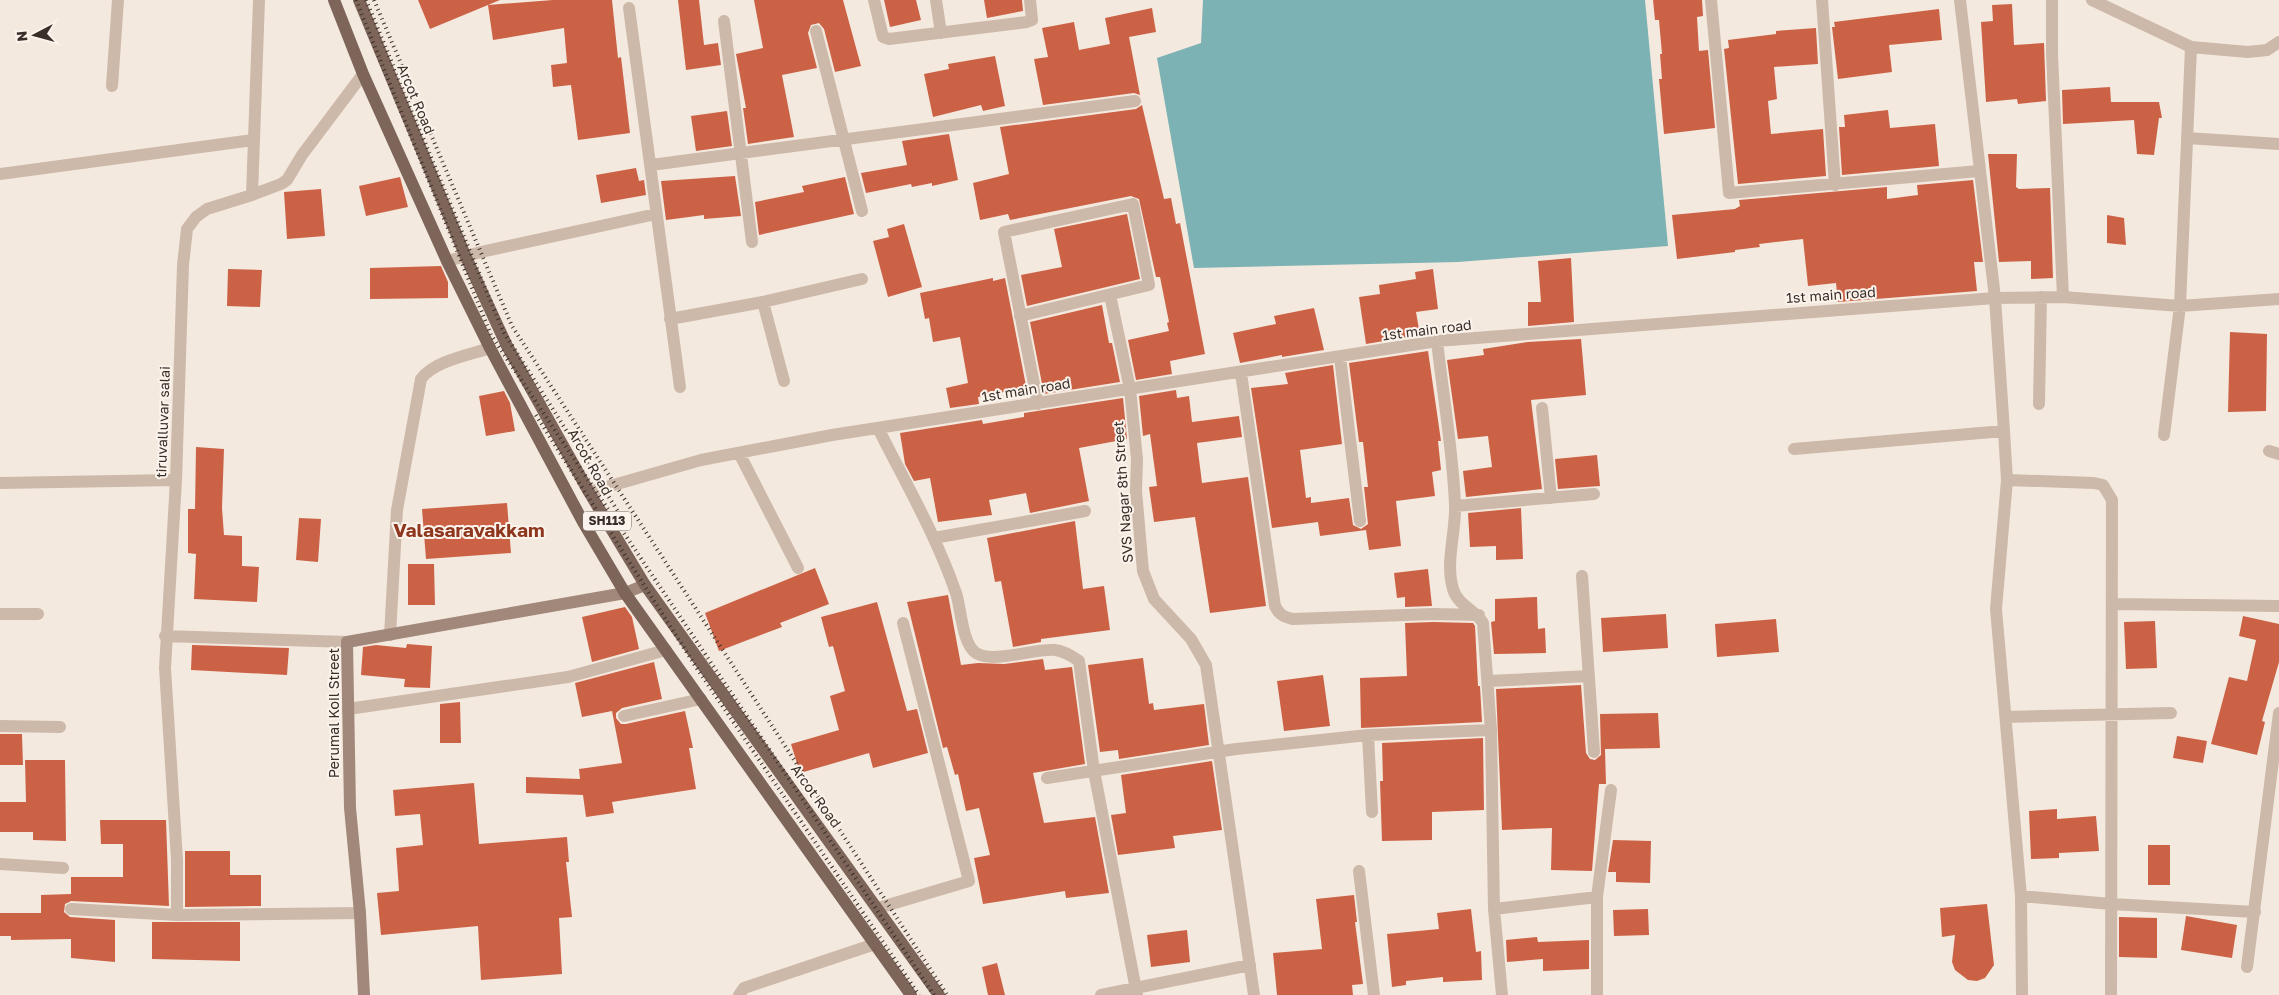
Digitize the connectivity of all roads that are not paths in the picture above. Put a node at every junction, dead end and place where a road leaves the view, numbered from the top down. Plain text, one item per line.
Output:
1 (118, 0) edge
2 (259, 0) edge
3 (334, 0) edge
4 (359, 0) edge
5 (874, 0) edge
6 (936, 0) edge
7 (1030, 0) edge
8 (1711, 0) edge
9 (1822, 0) edge
10 (1960, 0) edge
11 (2052, 0) edge
12 (2092, 0) edge
13 (629, 8) dead end
14 (724, 21) dead end
15 (816, 31) dead end
16 (941, 33) junction
17 (2279, 42) edge
18 (2191, 47) junction
19 (363, 74) junction
20 (112, 86) dead end
21 (1135, 101) dead end
22 (2187, 138) junction
23 (253, 140) junction
24 (843, 141) junction
25 (2279, 144) edge
26 (742, 154) junction
27 (651, 165) junction
28 (1979, 171) junction
29 (0, 174) edge
30 (1835, 185) junction
31 (252, 195) junction
32 (862, 211) dead end
33 (656, 214) junction
34 (752, 242) dead end
35 (465, 255) junction
36 (447, 261) junction
37 (862, 279) dead end
38 (1110, 295) junction
39 (2041, 297) junction
40 (2064, 297) junction
41 (1995, 298) junction
42 (2279, 299) edge
43 (763, 302) junction
44 (2180, 306) junction
45 (1020, 316) junction
46 (670, 319) junction
47 (1437, 341) junction
48 (490, 348) junction
49 (1340, 357) junction
50 (1241, 373) junction
51 (784, 381) dead end
52 (680, 387) dead end
53 (1130, 389) junction
54 (1038, 404) junction
55 (2039, 404) dead end
56 (1542, 408) dead end
57 (878, 428) junction
58 (2004, 431) junction
59 (2164, 434) dead end
60 (1794, 449) dead end
61 (739, 453) junction
62 (176, 480) junction
63 (2007, 480) junction
64 (0, 484) edge
65 (589, 492) junction
66 (1594, 494) dead end
67 (1551, 498) junction
68 (1455, 506) junction
69 (1085, 511) dead end
70 (1360, 521) dead end
71 (934, 538) junction
72 (798, 568) dead end
73 (1582, 576) dead end
74 (645, 584) junction
75 (625, 593) junction
76 (2112, 604) junction
77 (2279, 606) edge
78 (0, 614) edge
79 (38, 614) dead end
80 (1479, 615) junction
81 (903, 623) dead end
82 (390, 635) junction
83 (165, 636) junction
84 (348, 642) junction
85 (666, 650) junction
86 (695, 654) junction
87 (678, 668) junction
88 (1588, 676) junction
89 (1488, 681) junction
90 (701, 699) junction
91 (348, 709) junction
92 (2171, 712) dead end
93 (2279, 713) edge
94 (2111, 715) junction
95 (624, 716) dead end
96 (2006, 716) junction
97 (0, 726) edge
98 (60, 727) dead end
99 (1491, 730) junction
100 (1368, 735) junction
101 (1218, 751) junction
102 (1594, 752) dead end
103 (1094, 771) junction
104 (1047, 778) dead end
105 (1611, 790) dead end
106 (1372, 812) dead end
107 (0, 864) edge
108 (63, 868) dead end
109 (1359, 871) dead end
110 (2021, 896) junction
111 (1597, 897) junction
112 (2111, 904) junction
113 (878, 908) junction
114 (71, 909) dead end
115 (1494, 909) junction
116 (2255, 912) junction
117 (360, 913) junction
118 (177, 915) junction
119 (875, 944) junction
120 (1250, 965) junction
121 (2247, 967) dead end
122 (1136, 991) edge
123 (364, 995) edge
124 (739, 995) edge
125 (911, 995) edge
126 (939, 995) edge
127 (1101, 995) edge
128 (1254, 995) edge
129 (1374, 995) edge
130 (1502, 995) edge
131 (1597, 995) edge
132 (2022, 995) edge
133 (2111, 995) edge

1 - 20 street
2 - 23 street
3 - 19 main road, SH113
4 - 35 main road, Arcot Road / SH113
5 - 16 street
6 - 16 street
7 - 16 street
8 - 30 street
9 - 30 street
10 - 28 street
11 - 40 street
12 - 18 street
13 - 27 street
14 - 26 street
15 - 24 street
17 - 18 street
18 - 22 street
19 - 31 street, tiruvalluvar salai
19 - 36 main road, SH113
21 - 24 street
22 - 25 street
22 - 44 street
23 - 29 street
23 - 31 street
24 - 26 street
24 - 32 street
26 - 27 street
26 - 34 street
27 - 33 street
28 - 30 street
28 - 41 street
31 - 62 street, tiruvalluvar salai
33 - 35 street
33 - 46 street
35 - 36 street
35 - 65 main road, Arcot Road / SH113
36 - 48 main road, SH113
37 - 43 street
38 - 45 street
38 - 45 street
38 - 53 street, SVS Nagar 8th Street
39 - 40 street, 1st main road
39 - 41 street, 1st main road
39 - 55 street
40 - 44 street, 1st main road
41 - 47 street, 1st main road
41 - 58 street
42 - 44 street, 1st main road
43 - 46 street
43 - 51 street
44 - 59 street
45 - 54 street
46 - 52 street
47 - 49 street, 1st main road
47 - 68 street
48 - 75 main road, SH113
48 - 82 street
49 - 50 street, 1st main road
49 - 70 street
50 - 53 street, 1st main road
50 - 80 street
53 - 54 street, 1st main road
53 - 101 street, SVS Nagar 8th Street
54 - 57 street, 1st main road
56 - 67 street
57 - 61 street, 1st main road
57 - 71 street
58 - 60 street
58 - 63 street
61 - 65 street, 1st main road
61 - 72 street
62 - 64 street
62 - 83 street, tiruvalluvar salai
63 - 76 street
63 - 96 street
65 - 74 main road, Arcot Road / SH113
66 - 67 street
67 - 68 street
68 - 80 street
69 - 71 street
71 - 103 street
73 - 88 street
74 - 75 street, Perumal Koil Street
74 - 86 main road, Arcot Road / SH113
75 - 82 street, Perumal Koil Street
75 - 85 main road, SH113
76 - 77 street
76 - 94 street
78 - 79 street
80 - 89 street
81 - 113 street
82 - 84 street, Perumal Koil Street
83 - 84 street
83 - 118 street, tiruvalluvar salai
84 - 91 street, Perumal Koil Street
85 - 87 main road, SH113
85 - 91 street
86 - 87 main road
86 - 113 main road, Arcot Road / SH113
87 - 90 main road, SH113
88 - 89 street
88 - 102 street
89 - 99 street
90 - 95 street
90 - 119 main road, SH113
91 - 117 street, Perumal Koil Street
92 - 94 street
93 - 116 street
94 - 96 street
94 - 112 street
96 - 110 street
97 - 98 street
99 - 100 street
99 - 115 street
100 - 101 street
100 - 106 street
101 - 103 street
101 - 120 street, SVS Nagar 8th Street
103 - 104 street
103 - 122 street
105 - 111 street
107 - 108 street
109 - 129 street
110 - 112 street
110 - 132 street
111 - 115 street
111 - 131 street
112 - 116 street
112 - 133 street
113 - 126 main road, Arcot Road / SH113
114 - 118 street
115 - 130 street
116 - 121 street
117 - 118 street
117 - 123 street, Perumal Koil Street
119 - 124 street
119 - 125 main road, SH113
120 - 122 street
120 - 128 street, SVS Nagar 8th Street
122 - 127 street

